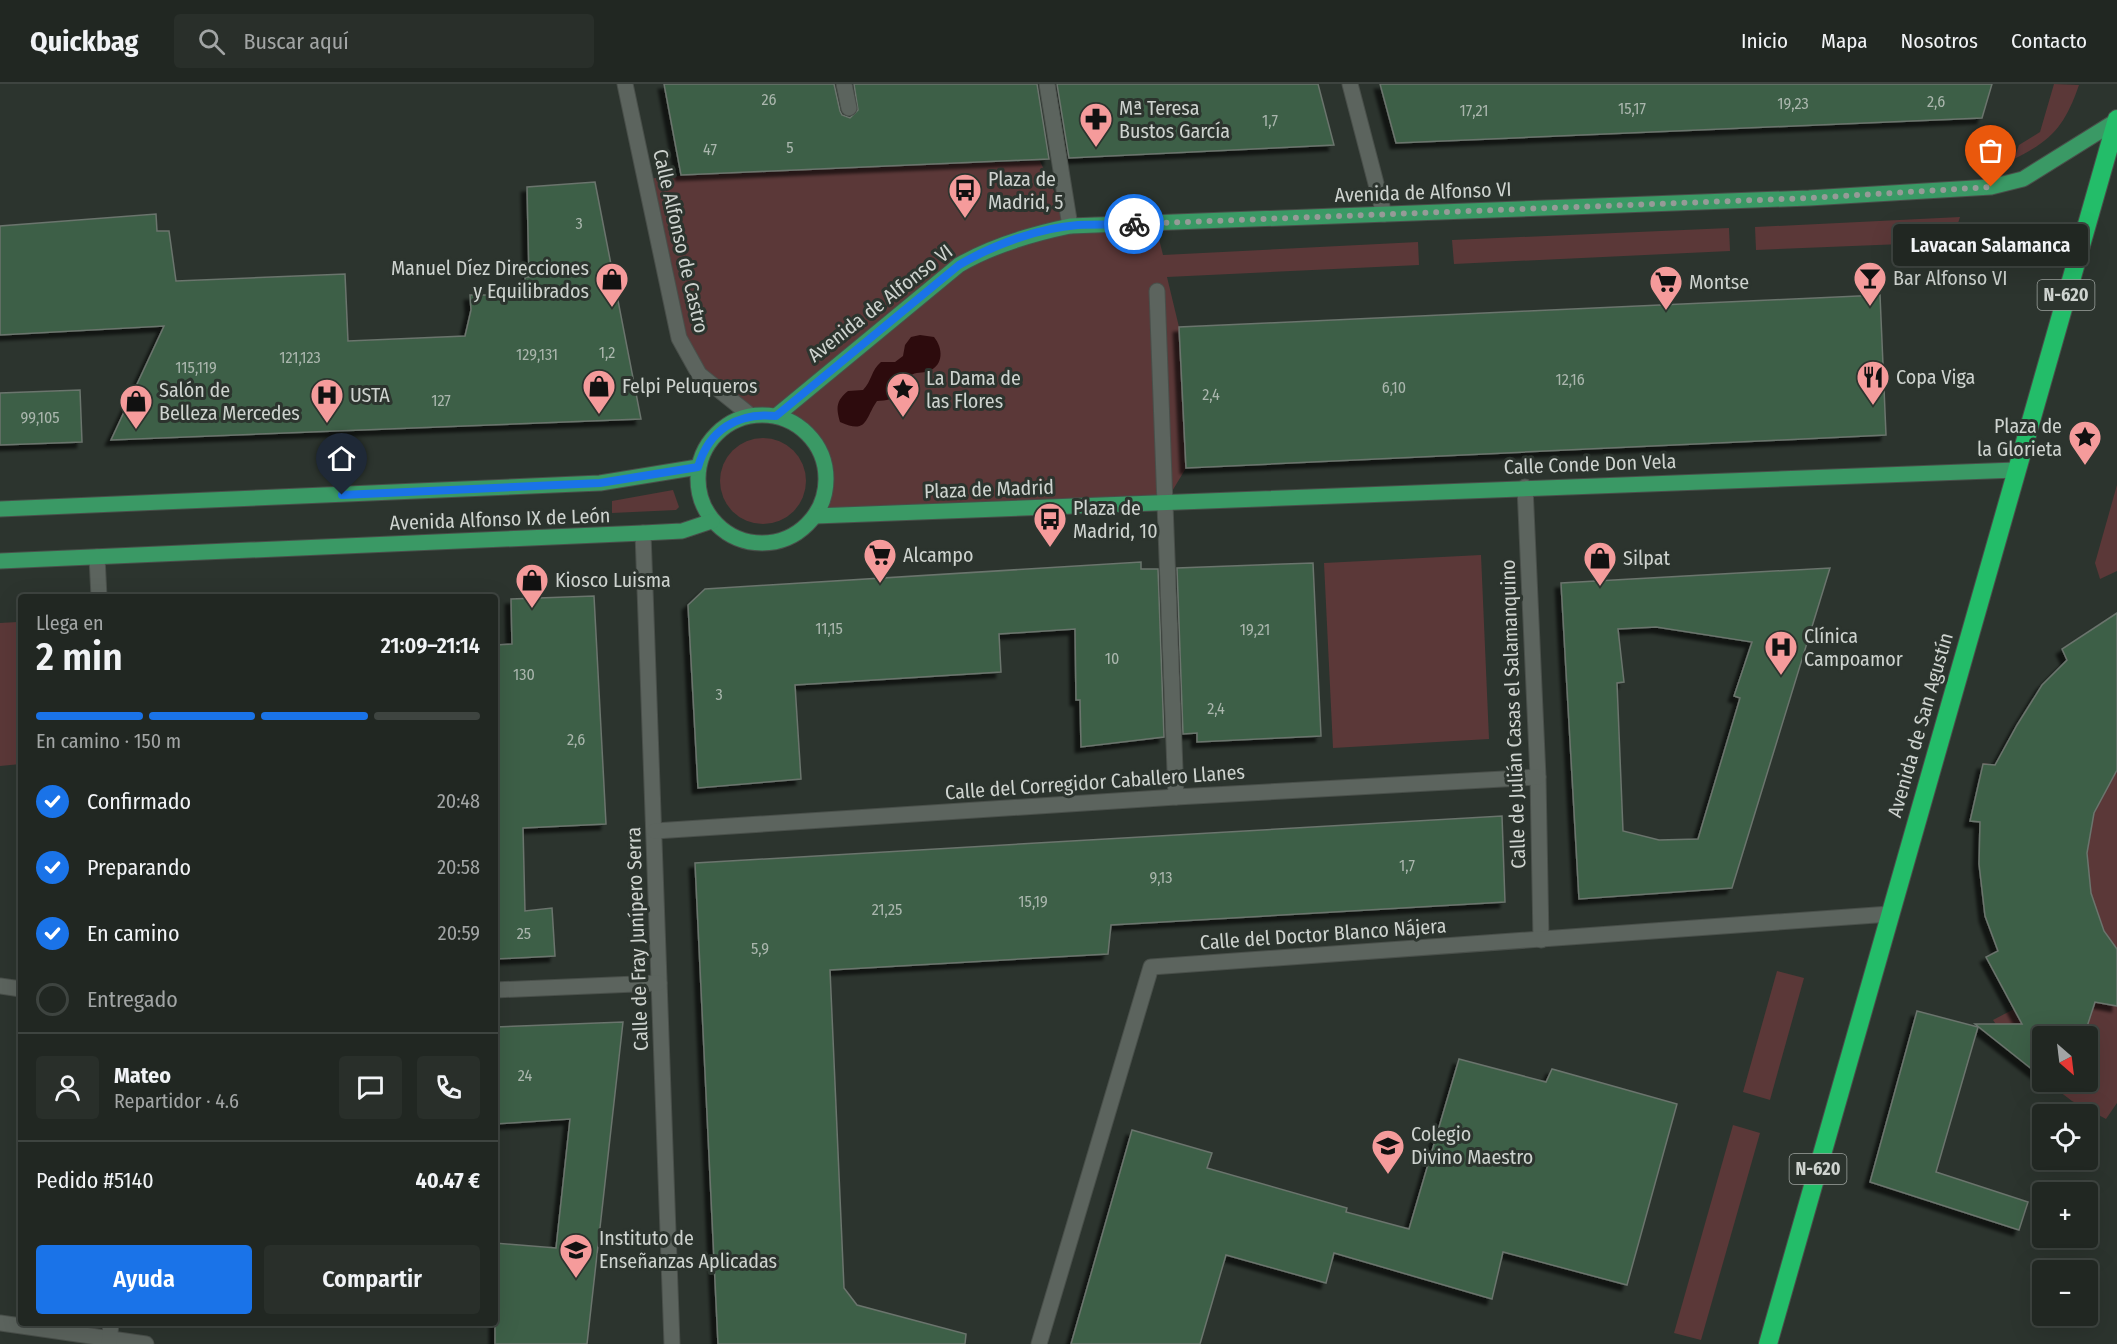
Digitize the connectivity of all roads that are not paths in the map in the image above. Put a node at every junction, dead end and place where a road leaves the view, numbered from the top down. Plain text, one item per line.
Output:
1 (625, 84) edge
2 (844, 84) edge
3 (1047, 84) edge
4 (1350, 84) edge
5 (849, 108) dead end
6 (2117, 120) edge
7 (1384, 214) junction
8 (1070, 226) junction
9 (1157, 291) dead end
10 (750, 416) junction
11 (776, 416) junction
12 (698, 467) junction
13 (2016, 470) junction
14 (1525, 487) junction
15 (1165, 503) junction
16 (0, 509) edge
17 (815, 516) junction
18 (712, 521) junction
19 (643, 533) junction
20 (97, 557) junction
21 (0, 561) edge
22 (99, 594) edge
23 (1538, 777) junction
24 (1176, 797) junction
25 (655, 831) junction
26 (1890, 915) junction
27 (1541, 940) junction
28 (659, 983) junction
29 (0, 986) edge
30 (18, 989) edge
31 (498, 990) edge
32 (0, 1323) edge
33 (111, 1326) edge
34 (110, 1342) edge
35 (146, 1344) edge
36 (672, 1344) edge
37 (1039, 1344) edge
38 (1768, 1344) edge

1 - 10 street, Calle Alfonso de Castro
2 - 5 street
3 - 8 street
4 - 7 street
6 - 7 main road, Avenida de Alfonso VI
6 - 13 highway, Avenida de San Agustín / N-620
7 - 8 main road, Avenida de Alfonso VI
8 - 11 main road, Avenida de Alfonso VI
9 - 15 street
10 - 11 main road
10 - 12 main road
11 - 17 main road
12 - 16 main road, Avenida Alfonso IX de León
12 - 18 main road
13 - 14 main road, Calle Conde Don Vela
13 - 26 highway, Avenida de San Agustín / N-620
14 - 15 main road, Calle Conde Don Vela
14 - 23 street, Calle de Julián Casas el Salamanquino
15 - 17 main road, Plaza de Madrid
15 - 24 street
17 - 18 main road
18 - 19 main road, Avenida Alfonso IX de León
19 - 20 main road, Avenida Alfonso IX de León
19 - 25 street, Calle de Fray Junípero Serra
20 - 21 main road, Avenida Alfonso IX de León
20 - 22 street
23 - 24 street, Calle del Corregidor Caballero Llanes
23 - 27 street, Calle de Julián Casas el Salamanquino
24 - 25 street, Calle del Corregidor Caballero Llanes
25 - 28 street, Calle de Fray Junípero Serra
26 - 27 street, Calle del Doctor Blanco Nájera
26 - 38 highway, Avenida de San Agustín / N-620
27 - 37 street, Calle del Doctor Blanco Nájera
28 - 31 street
28 - 36 street, Calle de Fray Junípero Serra
29 - 30 street
32 - 34 street
33 - 34 street
34 - 35 street

